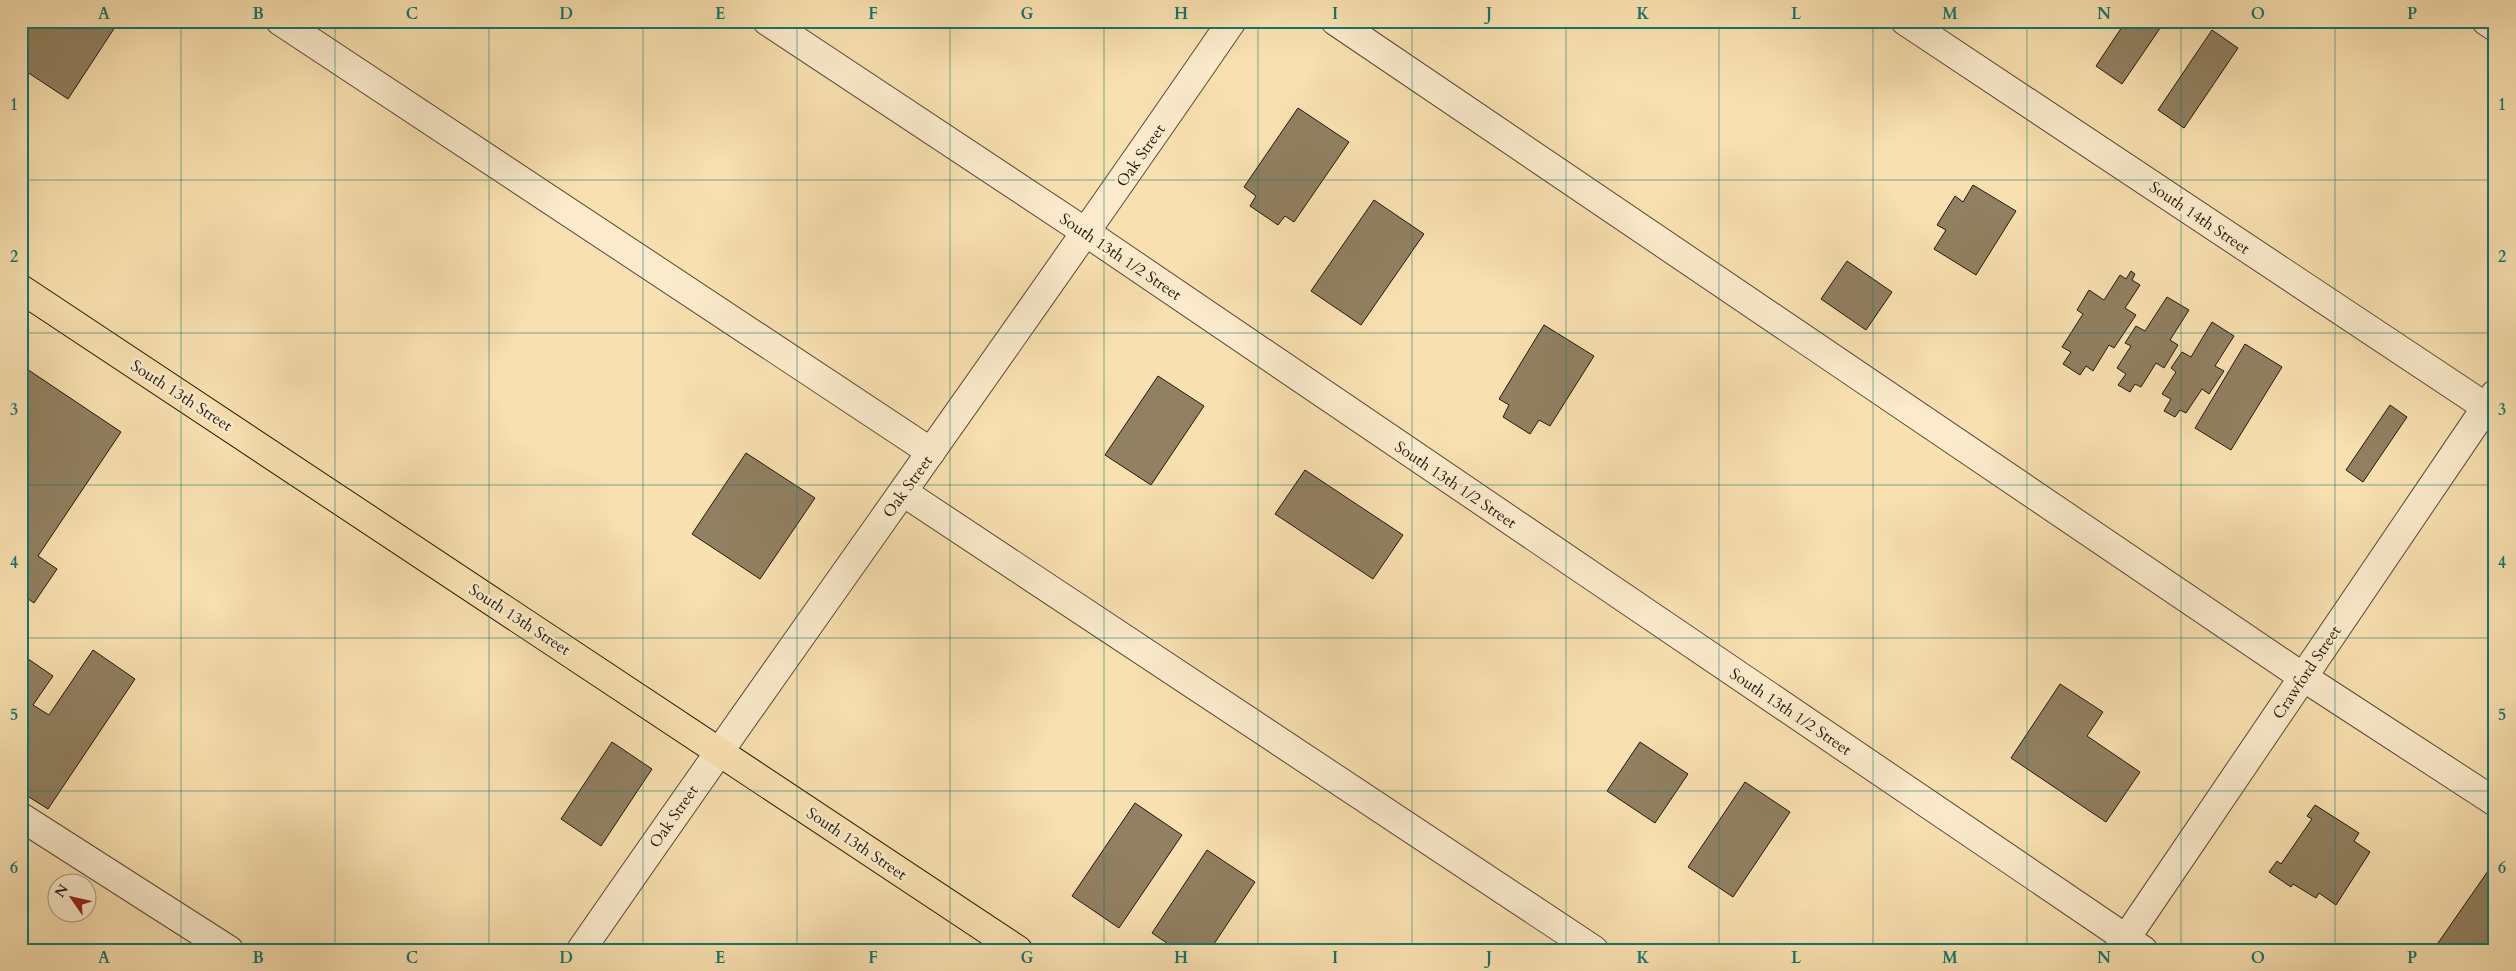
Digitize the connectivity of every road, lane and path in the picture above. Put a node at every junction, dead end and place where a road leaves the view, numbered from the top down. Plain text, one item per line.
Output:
1 (280, 21) edge
2 (766, 21) edge
3 (1232, 21) edge
4 (1335, 21) edge
5 (1904, 21) edge
6 (2486, 21) edge
7 (2495, 27) edge
8 (1087, 233) junction
9 (21, 289) edge
10 (2492, 405) edge
11 (932, 452) junction
12 (903, 492) junction
13 (2303, 678) junction
14 (719, 750) junction
15 (2495, 802) edge
16 (21, 817) edge
17 (2129, 946) edge
18 (229, 950) edge
19 (581, 950) edge
20 (1018, 950) edge
21 (1594, 950) edge

1 - 11 street
2 - 8 street, South 13th 1/2 Street
3 - 8 street, Oak Street
4 - 13 street
5 - 10 street, South 14th Street
6 - 7 street
8 - 11 street, Oak Street
8 - 17 street, South 13th 1/2 Street
9 - 14 main road, South 13th Street
10 - 13 street, Crawford Street
11 - 12 street, Oak Street
12 - 14 street, Oak Street
12 - 21 street
13 - 15 street
13 - 17 street, Crawford Street
14 - 19 street, Oak Street
14 - 20 main road, South 13th Street
16 - 18 street

